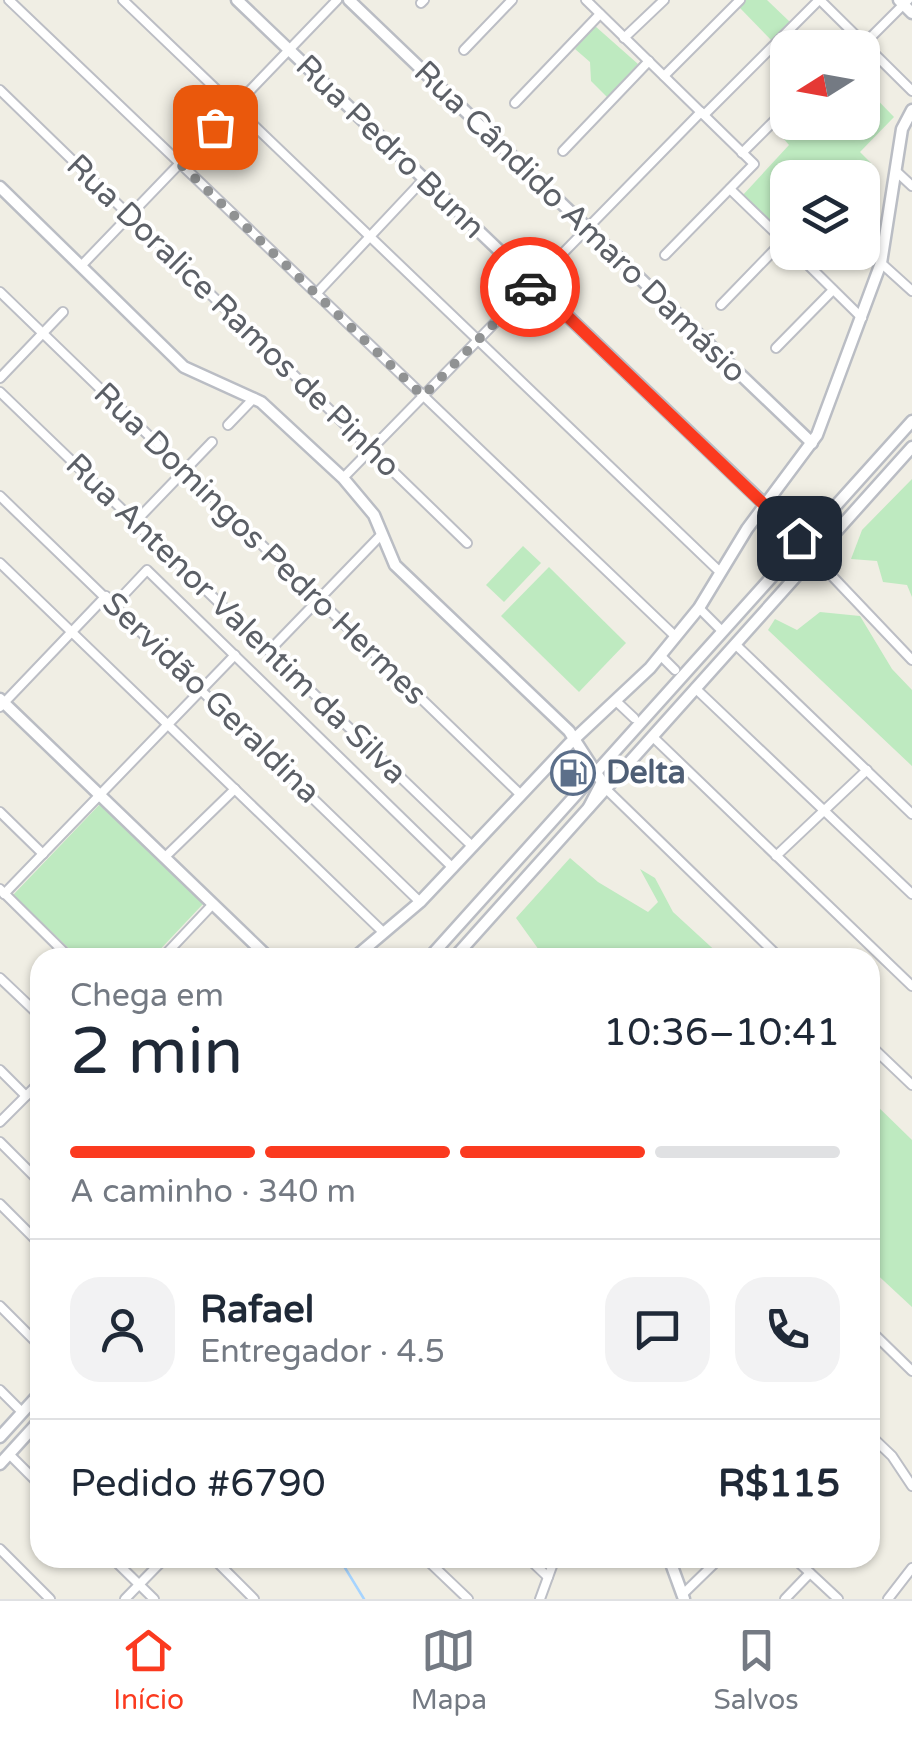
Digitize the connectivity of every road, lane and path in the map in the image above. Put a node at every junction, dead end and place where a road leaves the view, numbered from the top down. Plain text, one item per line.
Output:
1 (9, 0) edge
2 (124, 0) edge
3 (237, 0) edge
4 (337, 0) edge
5 (348, 0) edge
6 (512, 0) edge
7 (586, 0) edge
8 (664, 0) edge
9 (740, 0) edge
10 (819, 0) edge
11 (906, 4) edge
12 (600, 14) junction
13 (850, 30) edge
14 (874, 30) edge
15 (624, 38) junction
16 (289, 50) junction
17 (464, 50) dead end
18 (880, 60) edge
19 (649, 62) junction
20 (664, 76) junction
21 (0, 90) edge
22 (912, 91) edge
23 (515, 103) dead end
24 (235, 107) junction
25 (912, 110) edge
26 (702, 114) junction
27 (770, 125) edge
28 (562, 151) dead end
29 (742, 152) junction
30 (180, 164) junction
31 (898, 173) junction
32 (424, 178) junction
33 (912, 186) edge
34 (0, 187) edge
35 (730, 189) junction
36 (130, 216) junction
37 (587, 228) junction
38 (770, 228) edge
39 (370, 236) junction
40 (665, 255) dead end
41 (770, 258) edge
42 (881, 263) junction
43 (82, 265) junction
44 (813, 270) edge
45 (533, 284) junction
46 (833, 290) junction
47 (912, 291) edge
48 (0, 292) edge
49 (316, 294) junction
50 (721, 305) dead end
51 (64, 312) dead end
52 (862, 318) junction
53 (42, 333) junction
54 (478, 340) junction
55 (776, 348) dead end
56 (0, 378) edge
57 (0, 392) edge
58 (423, 396) junction
59 (254, 398) junction
60 (228, 426) dead end
61 (912, 428) edge
62 (212, 442) dead end
63 (812, 443) junction
64 (912, 447) edge
65 (371, 450) junction
66 (184, 470) junction
67 (343, 478) junction
68 (0, 496) edge
69 (764, 505) junction
70 (135, 522) junction
71 (381, 535) junction
72 (804, 542) junction
73 (467, 543) dead end
74 (813, 556) junction
75 (0, 564) edge
76 (720, 572) junction
77 (106, 596) junction
78 (318, 600) junction
79 (115, 604) junction
80 (698, 608) junction
81 (721, 630) junction
82 (72, 632) junction
83 (676, 637) junction
84 (735, 644) junction
85 (269, 651) junction
86 (234, 655) junction
87 (661, 656) junction
88 (912, 660) edge
89 (675, 670) dead end
90 (695, 688) junction
91 (202, 689) junction
92 (617, 702) junction
93 (659, 702) junction
94 (1, 703) edge
95 (634, 718) dead end
96 (168, 724) junction
97 (654, 738) junction
98 (576, 739) junction
99 (866, 770) junction
100 (598, 771) junction
101 (606, 789) junction
102 (234, 790) junction
103 (521, 794) junction
104 (100, 795) junction
105 (589, 807) junction
106 (825, 810) junction
107 (0, 812) edge
108 (912, 814) edge
109 (472, 846) junction
110 (530, 848) junction
111 (43, 854) junction
112 (776, 856) junction
113 (164, 857) junction
114 (453, 868) junction
115 (518, 886) junction
116 (2, 892) edge
117 (912, 894) edge
118 (420, 902) junction
119 (213, 904) junction
120 (382, 931) junction
121 (60, 948) edge
122 (171, 948) edge
123 (259, 948) edge
124 (364, 948) edge
125 (438, 948) edge
126 (463, 948) edge
127 (770, 948) edge
128 (872, 948) edge
129 (880, 955) edge
130 (0, 978) edge
131 (912, 986) edge
132 (30, 1006) edge
133 (880, 1055) edge
134 (0, 1070) edge
135 (912, 1085) edge
136 (30, 1092) edge
137 (26, 1096) junction
138 (1, 1118) edge
139 (0, 1142) edge
140 (30, 1172) edge
141 (0, 1204) edge
142 (30, 1234) edge
143 (0, 1306) edge
144 (30, 1336) edge
145 (880, 1340) edge
146 (912, 1371) edge
147 (0, 1390) edge
148 (30, 1404) edge
149 (22, 1412) junction
150 (30, 1431) edge
151 (0, 1437) edge
152 (880, 1444) edge
153 (4, 1459) edge
154 (30, 1478) edge
155 (912, 1486) edge
156 (0, 1549) edge
157 (122, 1568) edge
158 (155, 1568) edge
159 (223, 1568) edge
160 (435, 1568) edge
161 (539, 1568) edge
162 (552, 1568) edge
163 (673, 1568) edge
164 (711, 1568) edge
165 (805, 1568) edge
166 (912, 1568) edge
167 (810, 1573) junction
168 (548, 1577) junction
169 (139, 1584) junction
170 (683, 1597) edge
171 (50, 1599) edge
172 (125, 1599) edge
173 (154, 1599) edge
174 (254, 1599) edge
175 (468, 1599) edge
176 (540, 1599) edge
177 (785, 1599) edge
178 (838, 1599) edge
179 (888, 1599) edge

1 - 30 street
2 - 24 street
3 - 16 main road, Rua Pedro Bunn
4 - 16 street
5 - 37 main road, Rua Cândido Amaro Damásio
6 - 17 street
7 - 12 street
8 - 15 street
9 - 20 street
10 - 13 street
10 - 26 street
11 - 14 street
12 - 15 street
12 - 23 street
15 - 19 street
16 - 24 street
16 - 32 main road, Rua Pedro Bunn
18 - 22 street
19 - 20 street
19 - 28 street
20 - 26 street
21 - 36 street, Rua Doralice Ramos de Pinho
24 - 30 street
24 - 39 street
25 - 31 main road
26 - 29 street
26 - 37 street
27 - 29 street
29 - 35 street
30 - 36 street
30 - 49 street
31 - 33 street
31 - 42 main road
32 - 39 street
32 - 45 main road, Rua Pedro Bunn
34 - 43 main road
35 - 38 street
35 - 40 street
36 - 43 street
36 - 65 street, Rua Doralice Ramos de Pinho
37 - 45 street
37 - 63 main road, Rua Cândido Amaro Damásio
39 - 49 street
39 - 54 street
41 - 50 street
42 - 47 street
42 - 52 main road
43 - 59 main road
44 - 46 street
45 - 54 street
45 - 69 main road, Rua Pedro Bunn
46 - 52 street
46 - 55 street
48 - 53 street, Rua Domingos Pedro Hermes
49 - 58 street
51 - 53 street
52 - 63 main road
53 - 56 street
53 - 66 street, Rua Domingos Pedro Hermes
54 - 58 street
54 - 76 street
57 - 70 street, Rua Antenor Valentim da Silva
58 - 65 street
58 - 83 street
59 - 60 street
59 - 67 main road
61 - 72 main road
62 - 66 street
63 - 69 main road
64 - 74 main road
65 - 67 street
65 - 73 street, Rua Doralice Ramos de Pinho
66 - 70 street
66 - 78 street, Rua Domingos Pedro Hermes
67 - 71 main road
68 - 77 street, Servidão Geraldina
69 - 72 main road, Rua Pedro Bunn
69 - 76 main road
70 - 85 street, Rua Antenor Valentim da Silva
71 - 78 street
71 - 98 main road
72 - 81 main road
74 - 84 main road
74 - 88 street
75 - 82 street
76 - 80 main road
77 - 79 street, Servidão Geraldina
77 - 82 street
78 - 85 street
78 - 103 street, Rua Domingos Pedro Hermes
79 - 86 street
79 - 91 street, Servidão Geraldina
80 - 81 street
80 - 83 main road
81 - 93 main road
82 - 94 street
82 - 96 street
83 - 87 main road
84 - 90 main road
84 - 99 street
85 - 109 street, Rua Antenor Valentim da Silva
86 - 91 street
86 - 114 street
87 - 89 street
87 - 92 main road
90 - 97 main road
90 - 106 street
91 - 96 street
91 - 118 street, Servidão Geraldina
92 - 95 street
92 - 98 main road
93 - 97 main road
93 - 100 main road
94 - 104 main road
96 - 102 street
96 - 104 street
97 - 101 main road
97 - 112 street
98 - 100 main road
98 - 103 main road
99 - 106 street
99 - 108 street
100 - 105 main road
100 - 110 main road
101 - 105 main road
101 - 127 street
102 - 113 street
102 - 120 street
103 - 109 main road
104 - 111 street
104 - 113 main road
105 - 115 main road
106 - 112 street
106 - 117 street
107 - 111 street
109 - 114 main road
110 - 115 main road
110 - 125 main road
111 - 116 street
112 - 128 street
113 - 119 main road
114 - 118 main road
115 - 126 main road
116 - 121 street
118 - 120 main road
119 - 122 street
119 - 123 main road
120 - 124 main road
129 - 131 street
130 - 132 street
133 - 135 street
134 - 137 street
136 - 137 street
137 - 138 street
139 - 140 street
141 - 142 street
143 - 144 street
145 - 146 street
147 - 149 street
148 - 149 main road
149 - 151 main road
150 - 153 main road
152 - 155 street
153 - 154 street
156 - 171 street
157 - 169 street
158 - 169 street
159 - 174 street
160 - 175 street
161 - 168 street
162 - 168 street
163 - 170 main road
164 - 170 street
165 - 167 street
166 - 179 street
167 - 177 street
167 - 178 street
168 - 176 street
169 - 172 street
169 - 173 street

